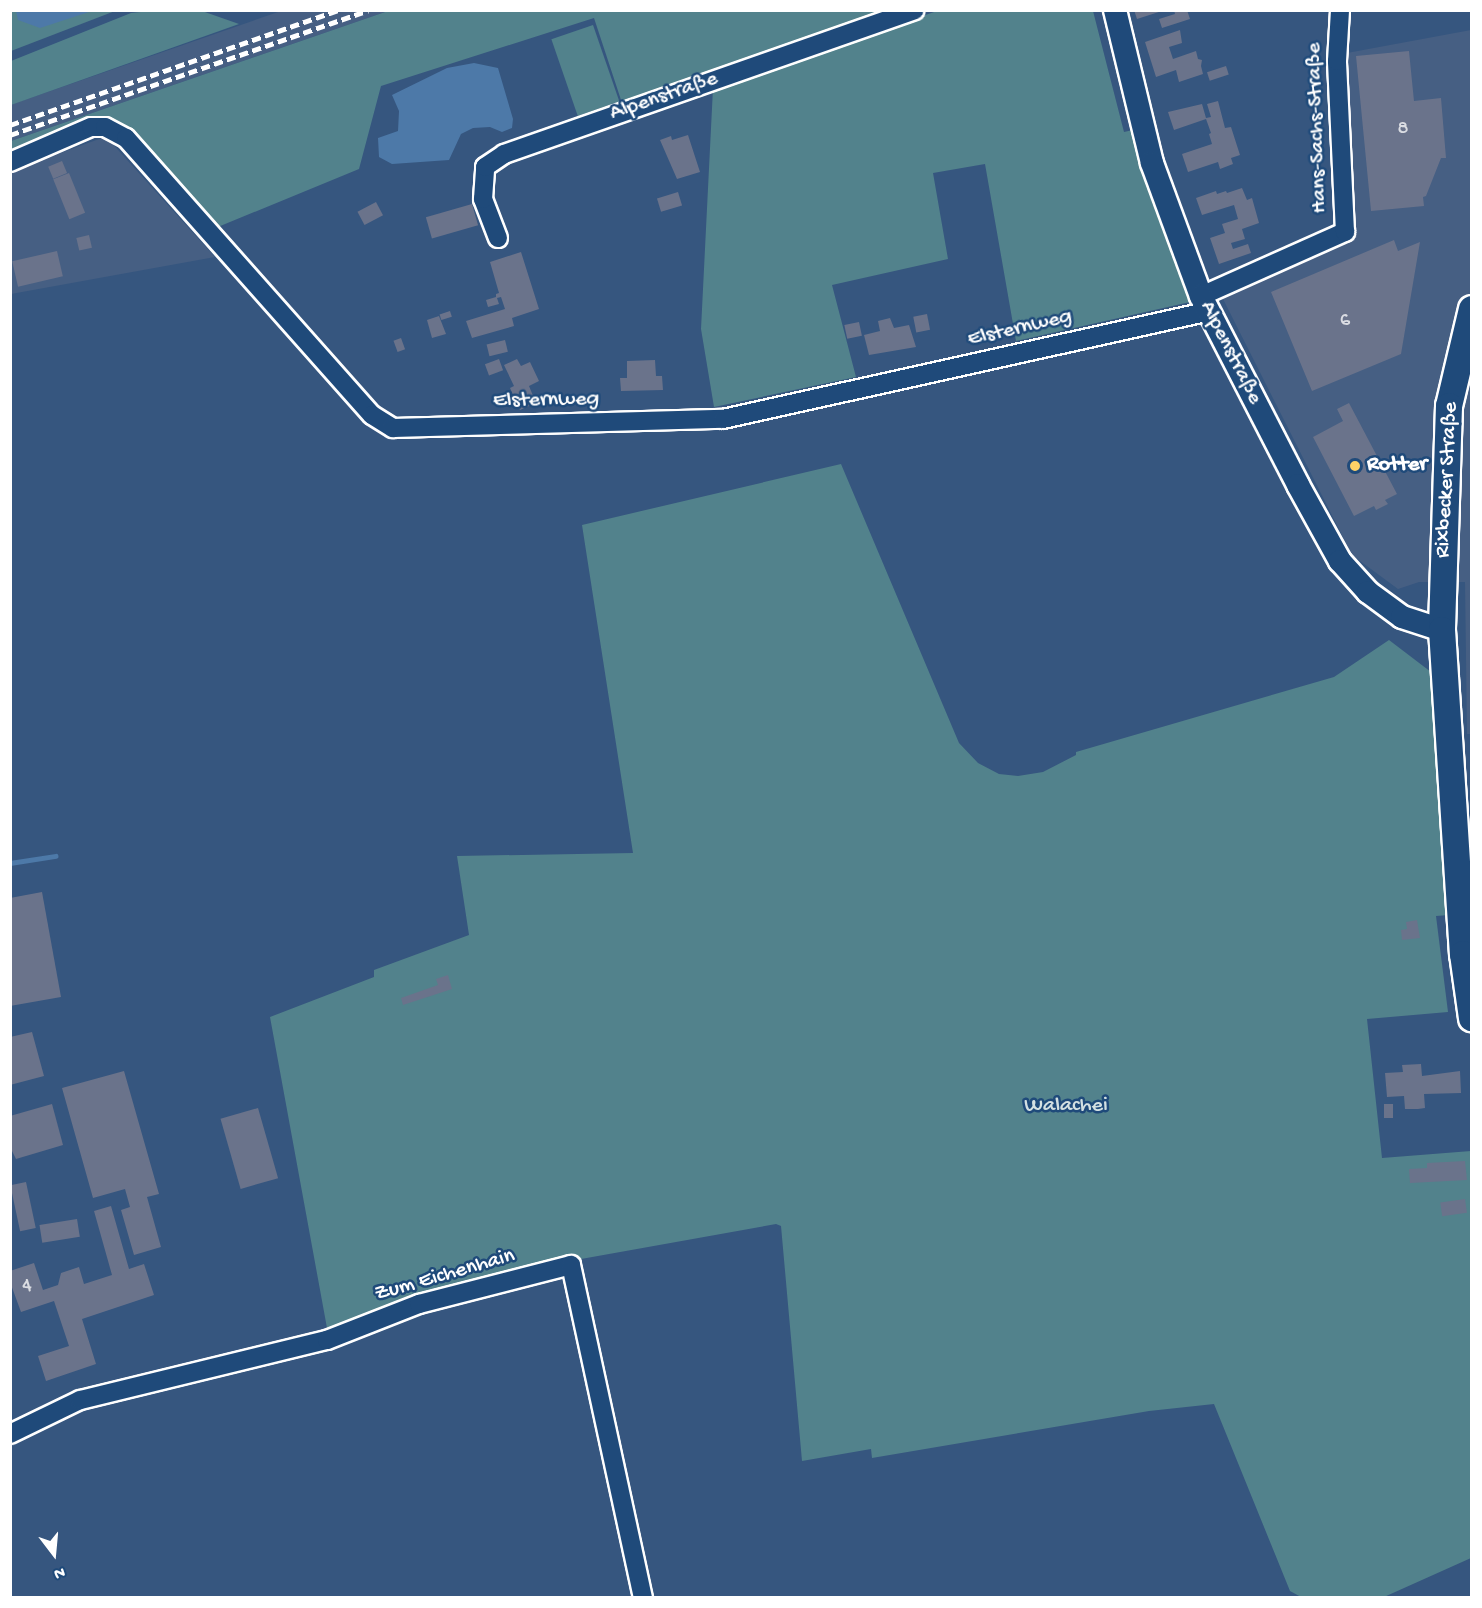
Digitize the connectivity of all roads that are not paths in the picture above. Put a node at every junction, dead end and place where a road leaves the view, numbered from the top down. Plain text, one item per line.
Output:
1 (915, 10) edge
2 (1115, 10) edge
3 (1341, 10) edge
4 (10, 162) edge
5 (498, 238) dead end
6 (1205, 303) junction
7 (1472, 309) edge
8 (1443, 641) junction
9 (1472, 1018) edge
10 (10, 1434) edge
11 (643, 1598) edge

1 - 5 street, Alpenstraße
2 - 6 street, Alpenstraße
3 - 6 street, Hans-Sachs-Straße
4 - 6 street, Elsternweg
6 - 8 street, Alpenstraße
7 - 8 main road, Rixbecker Straße
8 - 9 main road, Rixbecker Straße
10 - 11 street, Zum Eichenhain

